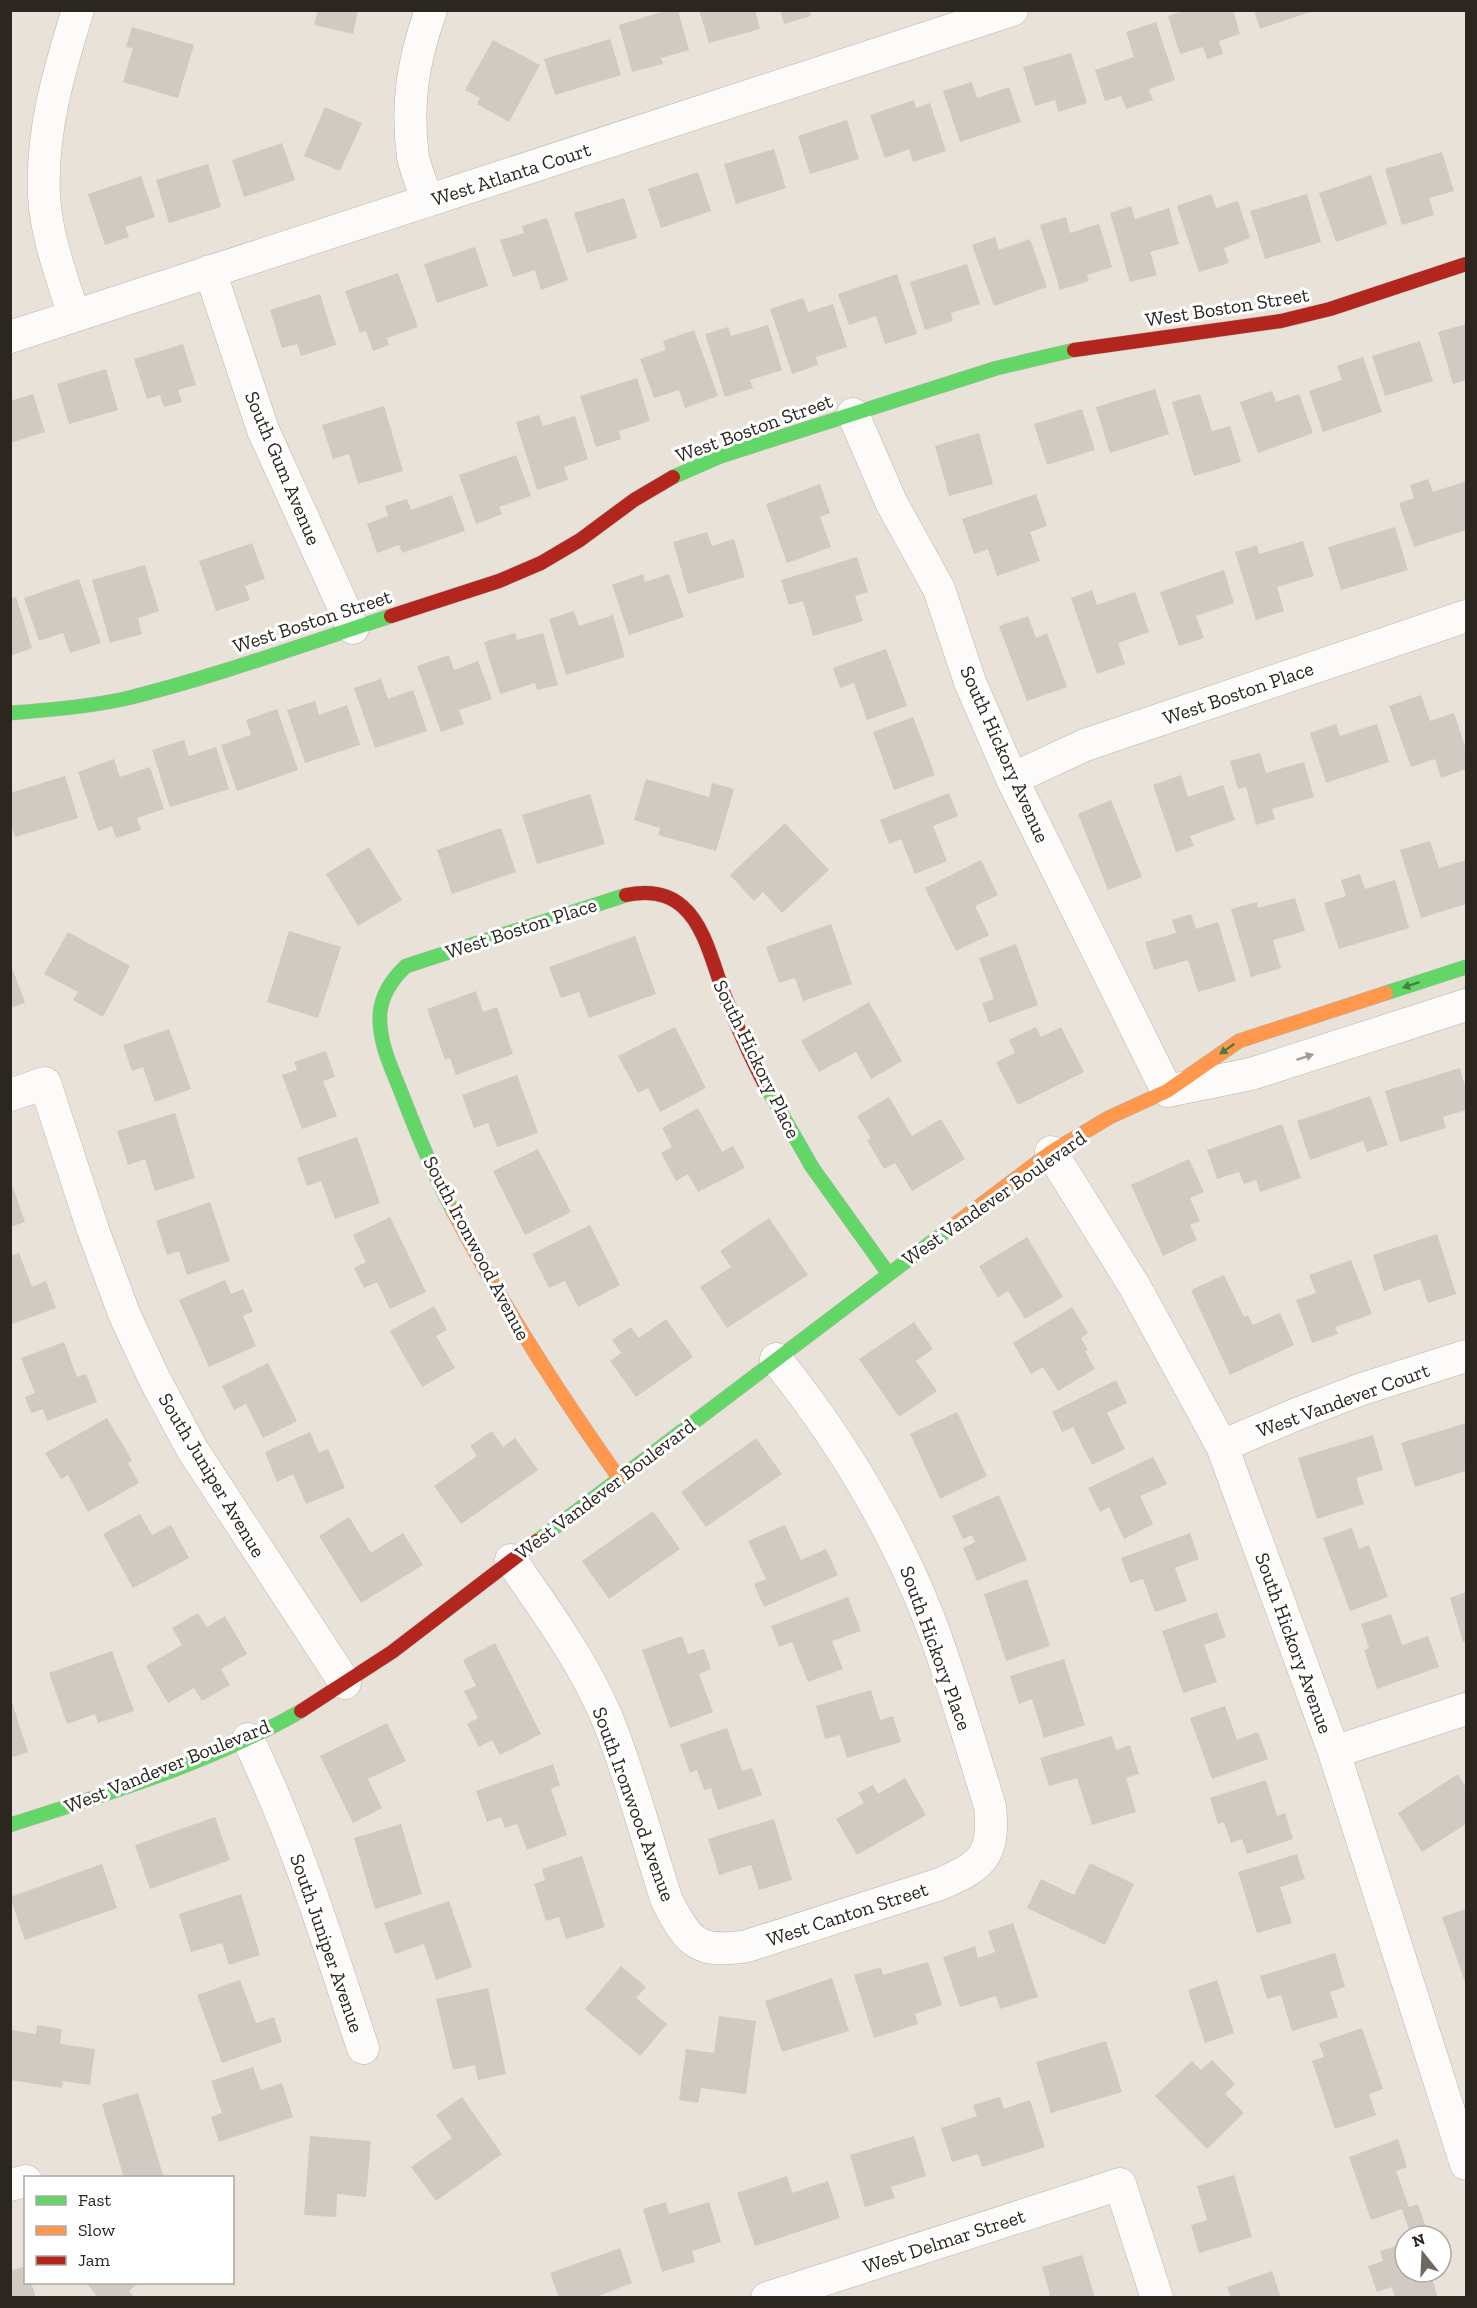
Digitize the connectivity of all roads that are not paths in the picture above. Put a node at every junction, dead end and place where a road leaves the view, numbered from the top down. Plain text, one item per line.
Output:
1 (78, 10) edge
2 (431, 10) edge
3 (1012, 10) edge
4 (967, 17) edge
5 (427, 201) junction
6 (1467, 264) edge
7 (210, 271) junction
8 (74, 316) junction
9 (10, 337) edge
10 (852, 414) junction
11 (1467, 616) edge
12 (353, 628) junction
13 (10, 713) edge
14 (1012, 778) junction
15 (677, 901) joint
16 (1467, 967) edge
17 (384, 999) joint
18 (1467, 1005) edge
19 (1167, 1091) junction
20 (10, 1095) edge
21 (1051, 1152) junction
22 (888, 1273) junction
23 (1467, 1356) edge
24 (776, 1359) junction
25 (1222, 1446) junction
26 (619, 1478) junction
27 (511, 1560) junction
28 (345, 1683) junction
29 (1467, 1709) edge
30 (248, 1739) junction
31 (1334, 1752) junction
32 (10, 1825) edge
33 (980, 1862) joint
34 (708, 1948) joint
35 (363, 2048) dead end
36 (1467, 2164) edge
37 (767, 2298) edge
38 (1157, 2298) edge

1 - 8 street
2 - 5 street
3 - 4 street, West Atlanta Court
4 - 5 street, West Atlanta Court
5 - 7 street, West Atlanta Court
6 - 10 street, West Boston Street
7 - 8 street, West Atlanta Court
7 - 12 street, South Gum Avenue
8 - 9 street, West Atlanta Court
10 - 12 street, West Boston Street
10 - 14 street, South Hickory Avenue
11 - 14 street, West Boston Place
12 - 13 street, West Boston Street
14 - 19 street, South Hickory Avenue
15 - 17 street, West Boston Place
15 - 22 street, South Hickory Place
16 -> 19 street, West Vandever Boulevard
17 - 26 street, South Ironwood Avenue
19 -> 18 street, West Vandever Boulevard
19 - 21 street, West Vandever Boulevard
20 - 28 street, South Juniper Avenue
21 - 22 street, West Vandever Boulevard
21 - 25 street, South Hickory Avenue
22 - 24 street, West Vandever Boulevard
23 - 25 street, West Vandever Court
24 - 26 street, West Vandever Boulevard
24 - 33 street, South Hickory Place
25 - 31 street, South Hickory Avenue
26 - 27 street, West Vandever Boulevard
27 - 28 street, West Vandever Boulevard
27 - 34 street, South Ironwood Avenue
28 - 30 street, West Vandever Boulevard
29 - 31 street
30 - 32 street, West Vandever Boulevard
30 - 35 street, South Juniper Avenue
31 - 36 street, South Hickory Avenue
33 - 34 street, West Canton Street
37 - 38 street, West Delmar Street

